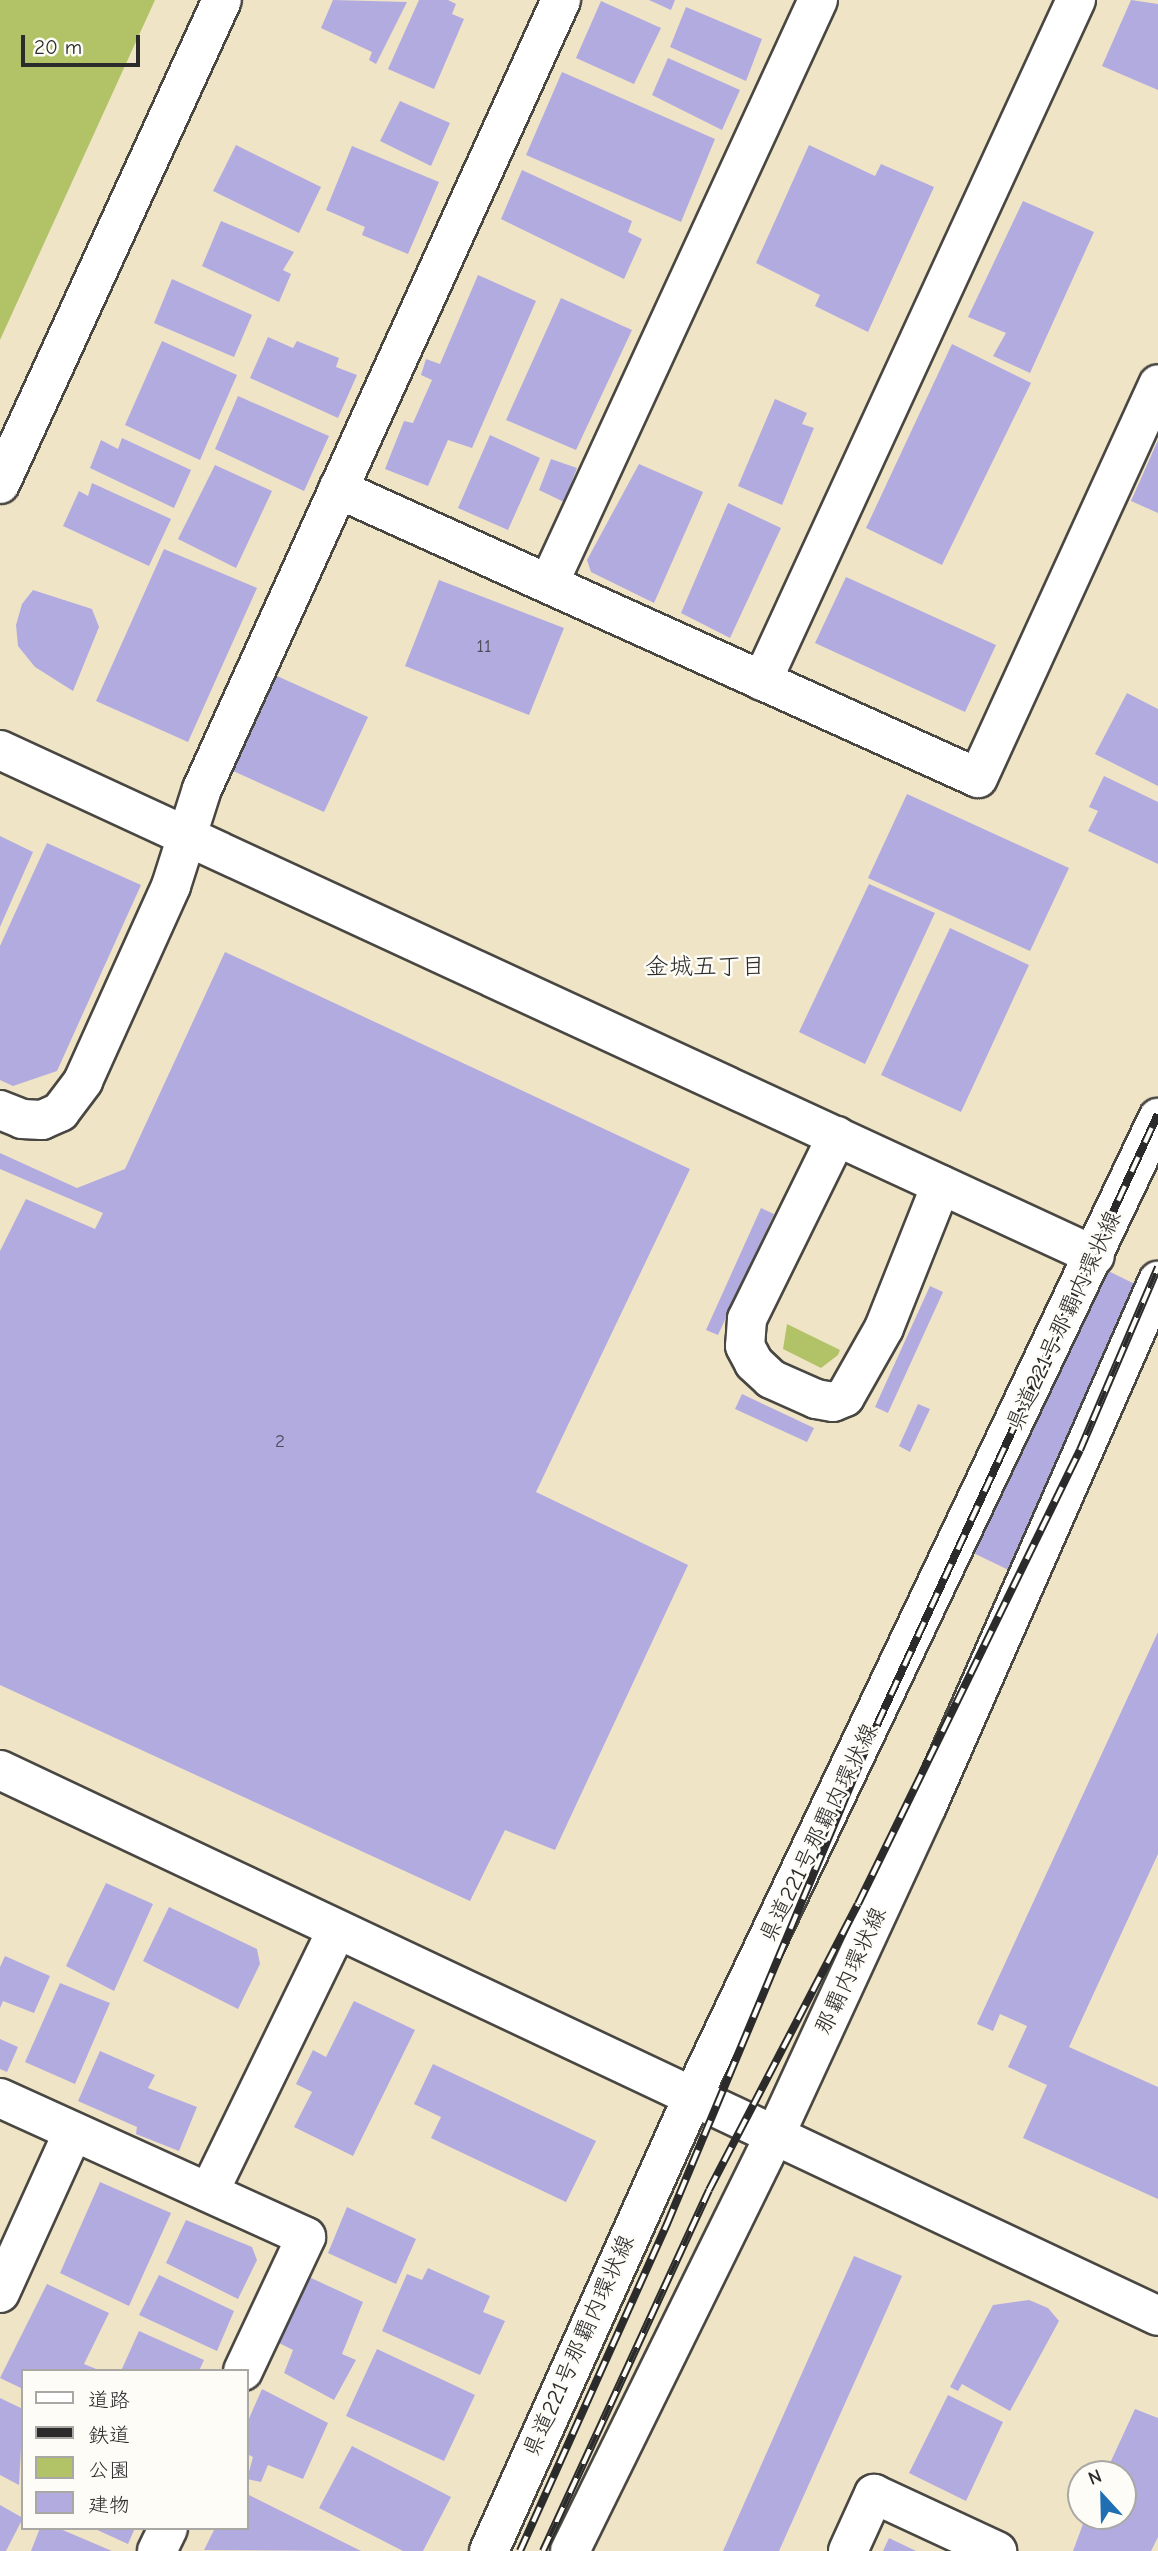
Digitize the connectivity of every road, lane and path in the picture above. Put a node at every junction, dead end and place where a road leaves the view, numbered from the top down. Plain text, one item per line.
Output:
1 (222, 0) edge
2 (818, 0) edge
3 (1076, 0) edge
4 (556, 2) edge
5 (1158, 384) edge
6 (0, 484) edge
7 (338, 489) junction
8 (549, 583) junction
9 (762, 681) junction
10 (0, 750) edge
11 (188, 838) junction
12 (0, 1110) edge
13 (1158, 1118) edge
14 (837, 1136) junction
15 (941, 1185) junction
16 (1095, 1256) junction
17 (1158, 1281) edge
18 (0, 1770) edge
19 (337, 1929) junction
20 (694, 2094) junction
21 (0, 2098) edge
22 (73, 2132) junction
23 (775, 2135) junction
24 (209, 2192) junction
25 (0, 2293) edge
26 (1158, 2316) edge
27 (244, 2369) edge
28 (167, 2530) edge
29 (157, 2551) edge
30 (489, 2551) edge
31 (570, 2551) edge
32 (848, 2551) edge
33 (997, 2551) edge

1 - 6 street
2 - 8 street
3 - 9 street
4 - 7 street
5 - 9 street
7 - 8 street
7 - 11 street
8 - 9 street
10 - 11 street
11 - 12 street
11 - 14 street
13 - 16 street, 県道221号那覇内環状線
14 - 15 street
14 - 15 street
15 - 16 street
16 - 20 street, 県道221号那覇内環状線
17 - 23 street, 那覇内環状線
18 - 19 street
19 - 20 street
19 - 24 street
20 - 23 street
20 - 30 street, 県道221号那覇内環状線
21 - 22 street
22 - 24 street
22 - 25 street
23 - 26 street
23 - 31 street
24 - 27 street
28 - 29 street
32 - 33 street

